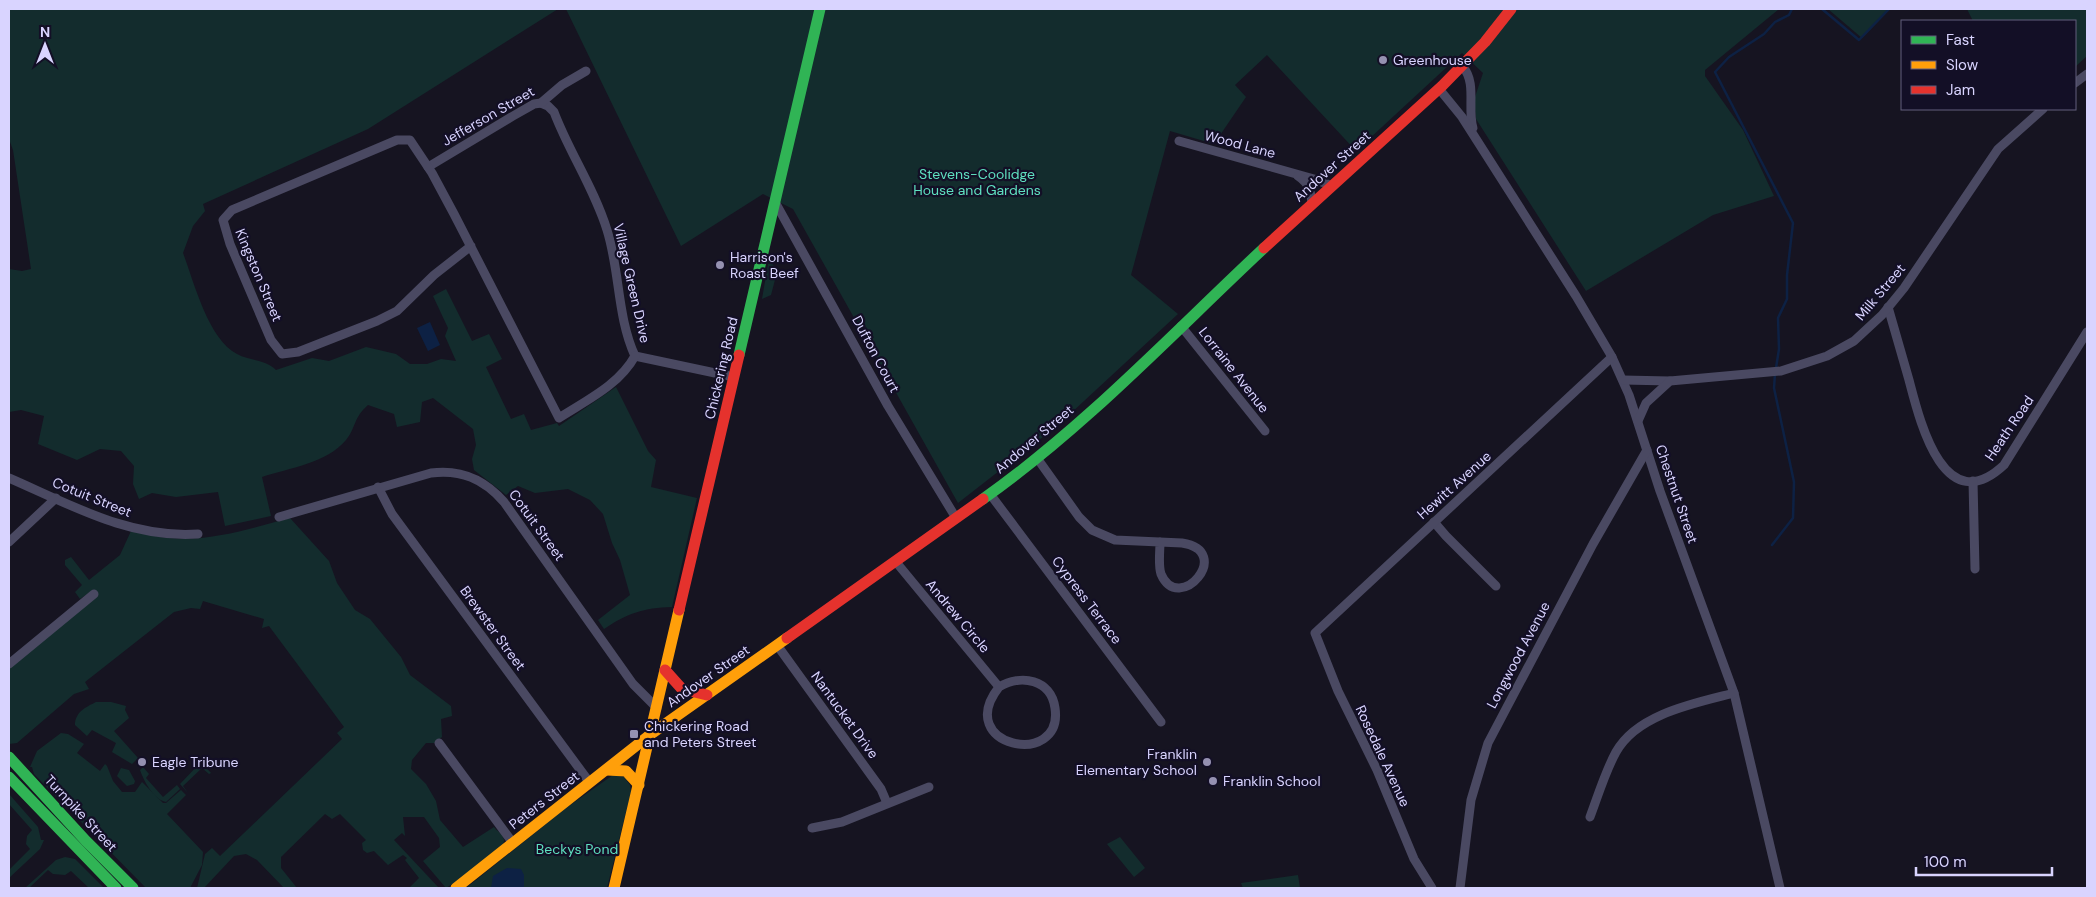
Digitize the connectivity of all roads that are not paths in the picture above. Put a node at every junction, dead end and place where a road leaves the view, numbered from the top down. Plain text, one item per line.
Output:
1 (820, 9) edge
2 (1511, 9) edge
3 (1463, 67) junction
4 (586, 71) dead end
5 (2087, 74) edge
6 (2076, 82) edge
7 (1440, 90) junction
8 (541, 103) junction
9 (2041, 110) edge
10 (1476, 140) junction
11 (1179, 141) dead end
12 (428, 167) junction
13 (1294, 173) junction
14 (1332, 186) junction
15 (775, 202) junction
16 (1312, 205) junction
17 (471, 246) junction
18 (1888, 307) junction
19 (1181, 326) junction
20 (2087, 332) edge
21 (636, 356) junction
22 (1612, 357) junction
23 (734, 377) junction
24 (1623, 380) junction
25 (1670, 381) junction
26 (1638, 420) junction
27 (1265, 431) dead end
28 (1647, 450) junction
29 (1037, 458) junction
30 (9, 478) edge
31 (1973, 481) junction
32 (378, 487) junction
33 (990, 494) junction
34 (56, 498) junction
35 (279, 517) dead end
36 (956, 518) junction
37 (1434, 522) junction
38 (198, 534) dead end
39 (9, 542) edge
40 (1160, 542) junction
41 (896, 562) junction
42 (1975, 569) dead end
43 (1496, 586) dead end
44 (94, 594) dead end
45 (1314, 633) joint
46 (777, 646) junction
47 (9, 664) edge
48 (666, 670) junction
49 (999, 687) junction
50 (1734, 693) junction
51 (707, 695) junction
52 (657, 708) junction
53 (1161, 722) dead end
54 (651, 734) junction
55 (439, 742) dead end
56 (9, 757) edge
57 (607, 770) junction
58 (9, 777) edge
59 (590, 783) junction
60 (639, 785) junction
61 (929, 787) dead end
62 (887, 803) junction
63 (1590, 817) dead end
64 (812, 828) dead end
65 (513, 843) junction
66 (116, 888) edge
67 (133, 888) edge
68 (456, 888) edge
69 (614, 888) edge
70 (1432, 888) edge
71 (1460, 888) edge
72 (1780, 888) edge

1 - 15 main road, Chickering Road
2 - 3 main road, Andover Street
3 - 7 main road, Andover Street
3 - 10 street, Chestnut Street
4 - 8 street, Jefferson Street
5 - 6 street
7 - 10 street, Chestnut Street
7 - 14 main road, Andover Street
8 - 12 street, Jefferson Street
8 - 21 street, Village Green Drive
9 - 18 street, Milk Street
10 - 22 street, Chestnut Street
11 - 13 street, Wood Lane
12 - 17 street, Kingston Street
12 - 17 street, Kingston Street
13 - 14 street, Wood Lane
13 - 16 street
14 - 16 main road, Andover Street
15 - 23 main road, Chickering Road
15 - 36 street, Dufton Court
16 - 19 main road, Andover Street
17 - 21 street, Kingston Street
18 - 25 street, Milk Street
18 - 31 street
19 - 27 street, Lorraine Avenue
19 - 29 main road, Andover Street
20 - 31 street, Heath Road
21 - 23 street, Village Green Drive
22 - 24 street, Chestnut Street
22 - 37 street, Hewitt Avenue
23 - 48 main road, Chickering Road
24 - 25 street, Milk Street
24 - 26 street, Chestnut Street
25 - 26 street
26 - 28 street, Chestnut Street
28 - 50 street, Chestnut Street
28 - 71 street, Longwood Avenue
29 - 33 main road, Andover Street
29 - 40 street
30 - 34 street, Cotuit Street
31 - 42 street
32 - 35 street, Cotuit Street
32 - 52 street, Cotuit Street
32 - 59 street, Brewster Street
33 - 36 main road, Andover Street
33 - 53 street, Cypress Terrace
34 - 38 street, Cotuit Street
34 - 39 street
36 - 41 main road, Andover Street
37 - 43 street
37 - 45 street, Hewitt Avenue
40 - 40 street
41 - 46 main road, Andover Street
41 - 49 street, Andrew Circle
44 - 47 street
45 - 70 street, Rosedale Avenue
46 - 51 main road, Andover Street
46 - 62 street, Nantucket Drive
48 - 51 main road
48 - 52 main road, Chickering Road
49 - 49 street
50 - 63 street
50 - 72 street, Chestnut Street
51 - 54 main road, Andover Street
52 - 54 main road, Chickering Road
54 - 57 main road, Peters Street
54 - 60 main road
55 - 65 street
56 - 67 main road, Turnpike Street
57 - 59 main road, Peters Street
57 - 60 main road
58 - 66 main road, Turnpike Street
59 - 65 main road, Peters Street
60 - 69 main road
61 - 62 street
62 - 64 street
65 - 68 main road, Peters Street

